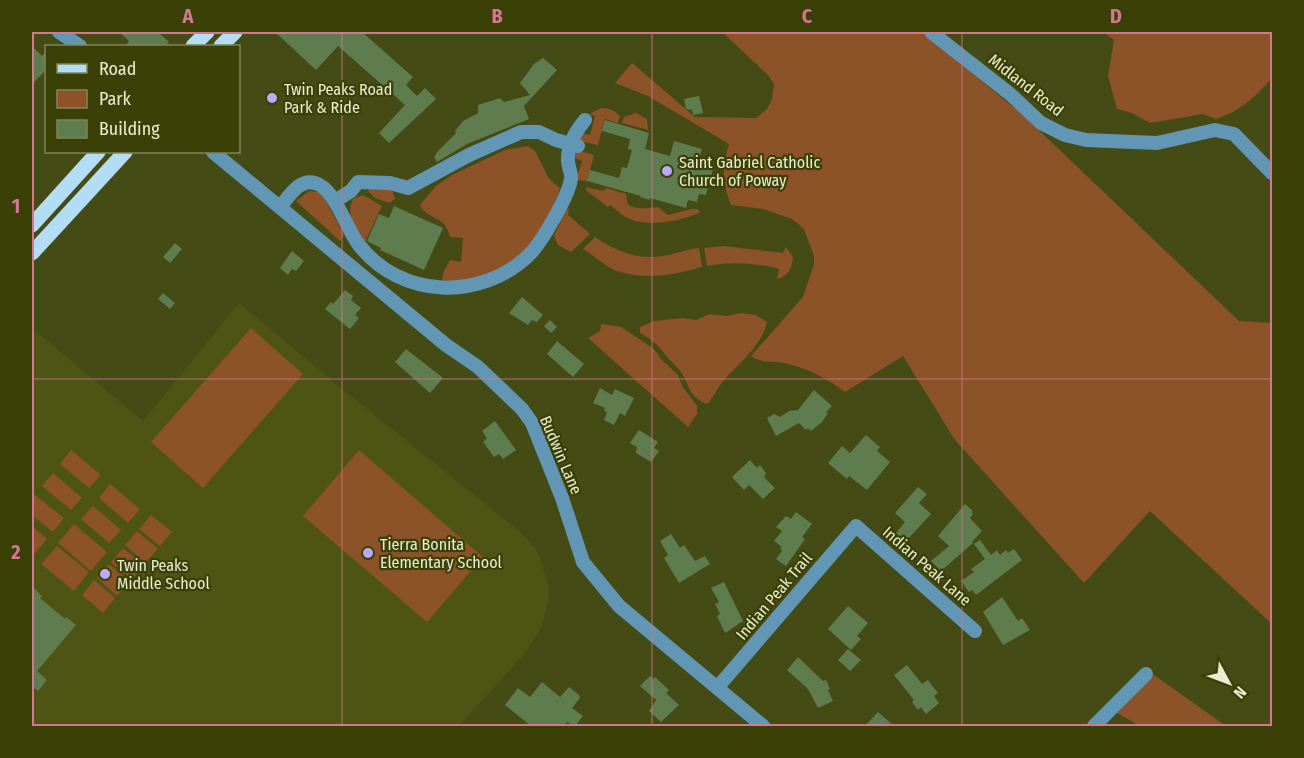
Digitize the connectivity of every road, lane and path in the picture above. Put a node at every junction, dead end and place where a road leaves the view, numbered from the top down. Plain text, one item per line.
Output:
1 (59, 32) edge
2 (207, 32) edge
3 (235, 32) edge
4 (931, 32) edge
5 (78, 45) edge
6 (194, 45) edge
7 (222, 45) edge
8 (585, 120) dead end
9 (574, 145) junction
10 (97, 153) edge
11 (123, 153) edge
12 (214, 153) edge
13 (1272, 173) edge
14 (335, 201) junction
15 (280, 207) junction
16 (32, 225) edge
17 (32, 253) edge
18 (856, 526) joint
19 (975, 631) dead end
20 (1146, 674) dead end
21 (717, 688) junction
22 (763, 726) edge
23 (1094, 726) edge

1 - 5 street
2 - 6 main road
3 - 7 main road
4 - 13 street, Midland Road
8 - 9 street
9 - 14 street
9 - 14 street
10 - 16 main road
11 - 17 main road
12 - 15 street, Budwin Lane
14 - 15 street
15 - 21 street, Budwin Lane
18 - 19 street, Indian Peak Lane
18 - 21 street, Indian Peak Trail
20 - 23 street
21 - 22 street, Budwin Lane

